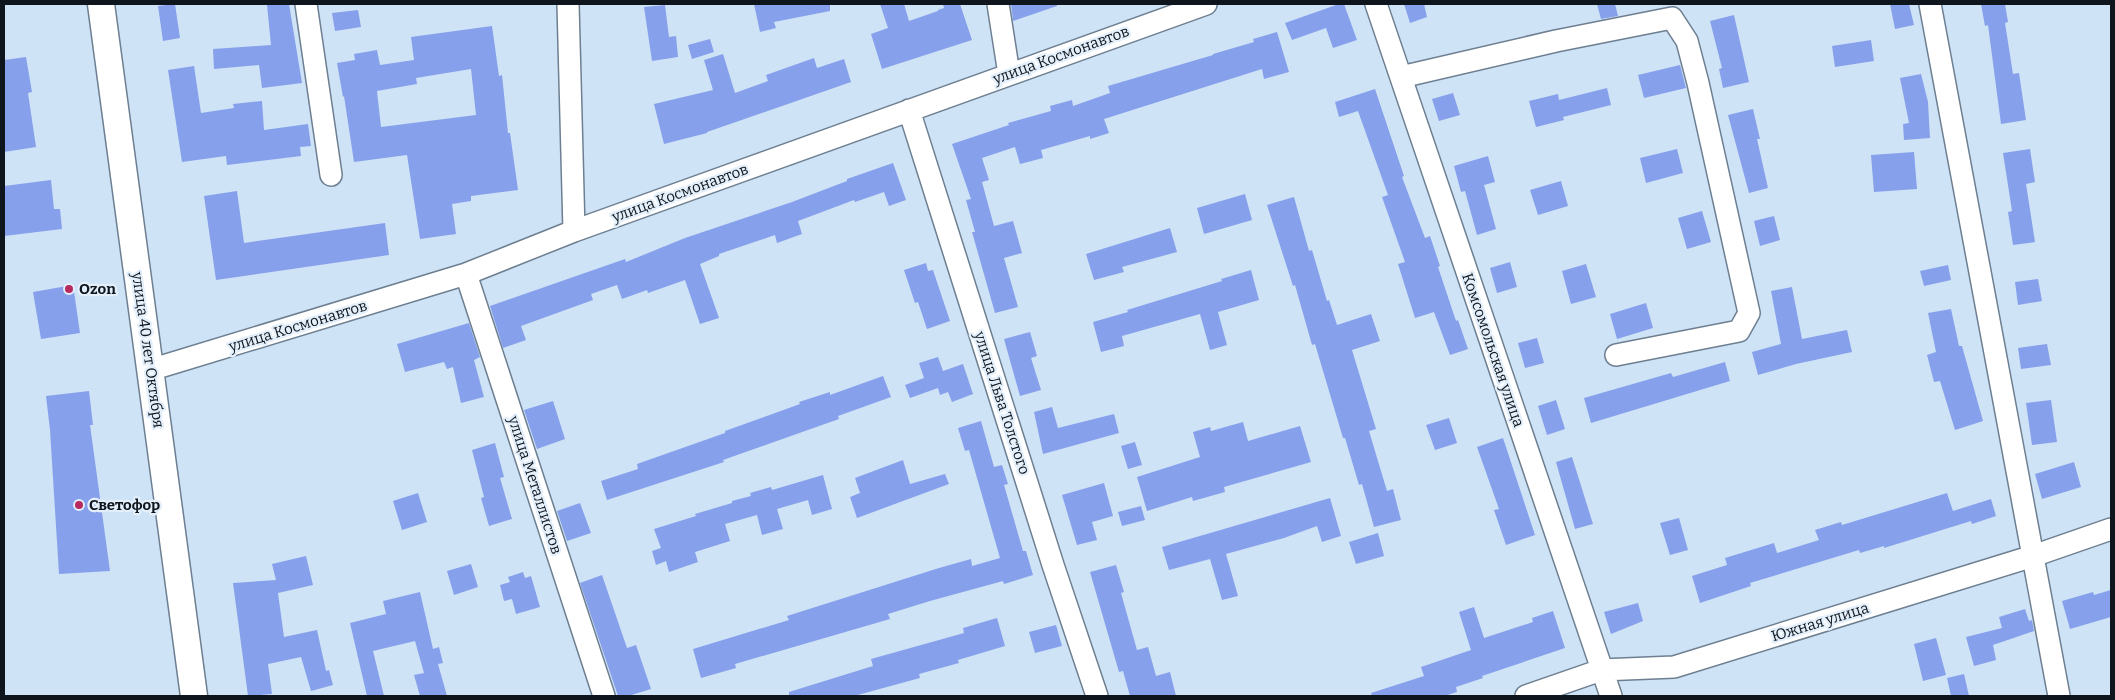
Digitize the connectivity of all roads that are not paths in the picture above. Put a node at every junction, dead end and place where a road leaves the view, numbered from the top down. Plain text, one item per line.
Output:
1 (102, 4) edge
2 (306, 4) edge
3 (568, 4) edge
4 (998, 4) edge
5 (1206, 4) edge
6 (1376, 4) edge
7 (1930, 4) edge
8 (1009, 74) junction
9 (1401, 77) junction
10 (909, 110) junction
11 (331, 175) dead end
12 (574, 231) junction
13 (466, 274) junction
14 (1616, 355) dead end
15 (150, 370) junction
16 (2111, 529) edge
17 (2033, 556) junction
18 (1601, 670) junction
19 (194, 696) edge
20 (604, 696) edge
21 (1097, 696) edge
22 (1526, 696) edge
23 (1611, 696) edge
24 (2059, 696) edge

1 - 15 street, улица 40 лет Октября
2 - 11 street
3 - 12 street
4 - 8 street
5 - 8 street, улица Космонавтов
6 - 9 street, Комсомольская улица
7 - 17 street
8 - 10 street, улица Космонавтов
9 - 14 street
9 - 18 street, Комсомольская улица
10 - 12 street, улица Космонавтов
10 - 21 street, улица Льва Толстого
12 - 13 street, улица Космонавтов
13 - 15 street, улица Космонавтов
13 - 20 street, улица Металлистов
15 - 19 street, улица 40 лет Октября
16 - 17 street, Южная улица
17 - 18 street, Южная улица
17 - 24 street
18 - 22 street, Южная улица
18 - 23 street, Комсомольская улица

